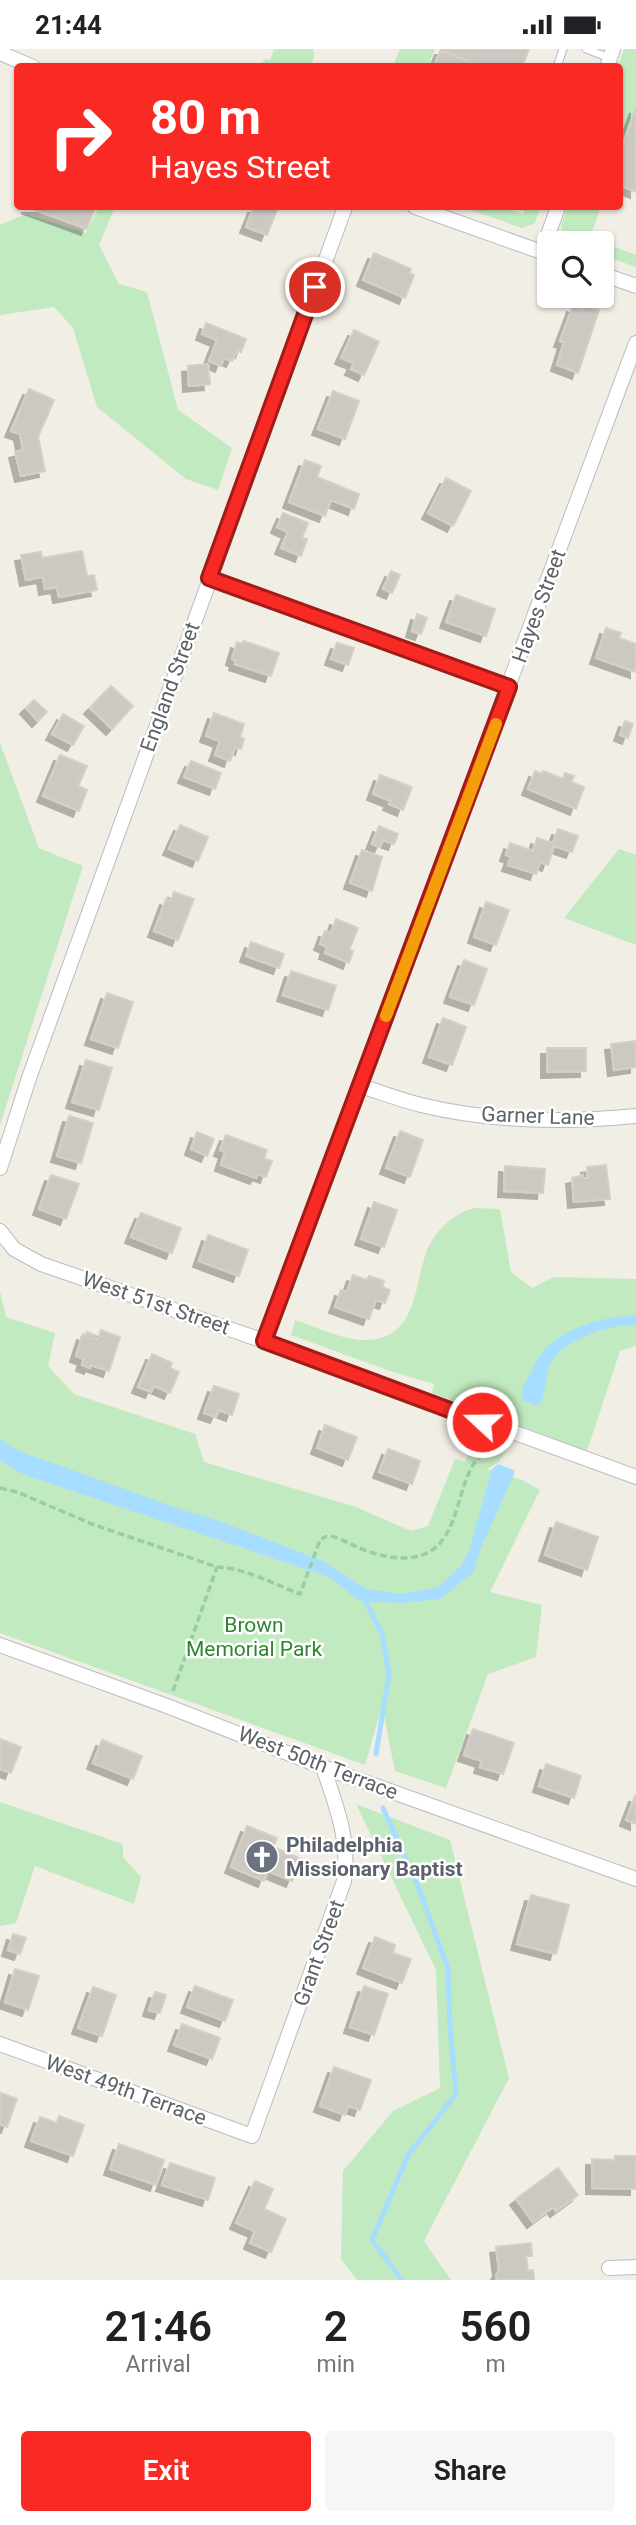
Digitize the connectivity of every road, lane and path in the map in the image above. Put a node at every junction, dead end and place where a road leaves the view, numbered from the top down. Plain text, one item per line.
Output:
1 (586, 49) edge
2 (0, 53) edge
3 (610, 58) edge
4 (24, 63) edge
5 (344, 210) edge
6 (424, 210) edge
7 (557, 210) edge
8 (552, 231) edge
9 (537, 250) edge
10 (614, 278) edge
11 (636, 286) edge
12 (636, 343) edge
13 (209, 578) junction
14 (509, 687) junction
15 (360, 1086) junction
16 (636, 1117) edge
17 (0, 1168) edge
18 (0, 1231) edge
19 (264, 1341) junction
20 (507, 1431) junction
21 (636, 1477) edge
22 (0, 1488) edge
23 (217, 1567) junction
24 (0, 1645) edge
25 (167, 1706) junction
26 (323, 1766) junction
27 (636, 1879) edge
28 (0, 2044) edge
29 (252, 2136) joint
30 (636, 2267) edge
31 (609, 2268) dead end

1 - 3 lane
2 - 4 street
5 - 13 street, England Street
6 - 9 street
7 - 8 street
10 - 11 street
12 - 14 street, Hayes Street
13 - 14 street
13 - 17 street, England Street
14 - 15 street, Hayes Street
15 - 16 street, Garner Lane
15 - 19 street, Hayes Street
18 - 19 street, West 51st Street
19 - 20 street, West 51st Street
20 - 21 street, West 51st Street
20 - 23 path
22 - 23 path
23 - 25 path
24 - 25 street, West 50th Terrace
25 - 26 street, West 50th Terrace
26 - 27 street, West 50th Terrace
26 - 29 street, Grant Street
28 - 29 street, West 49th Terrace
30 - 31 street

